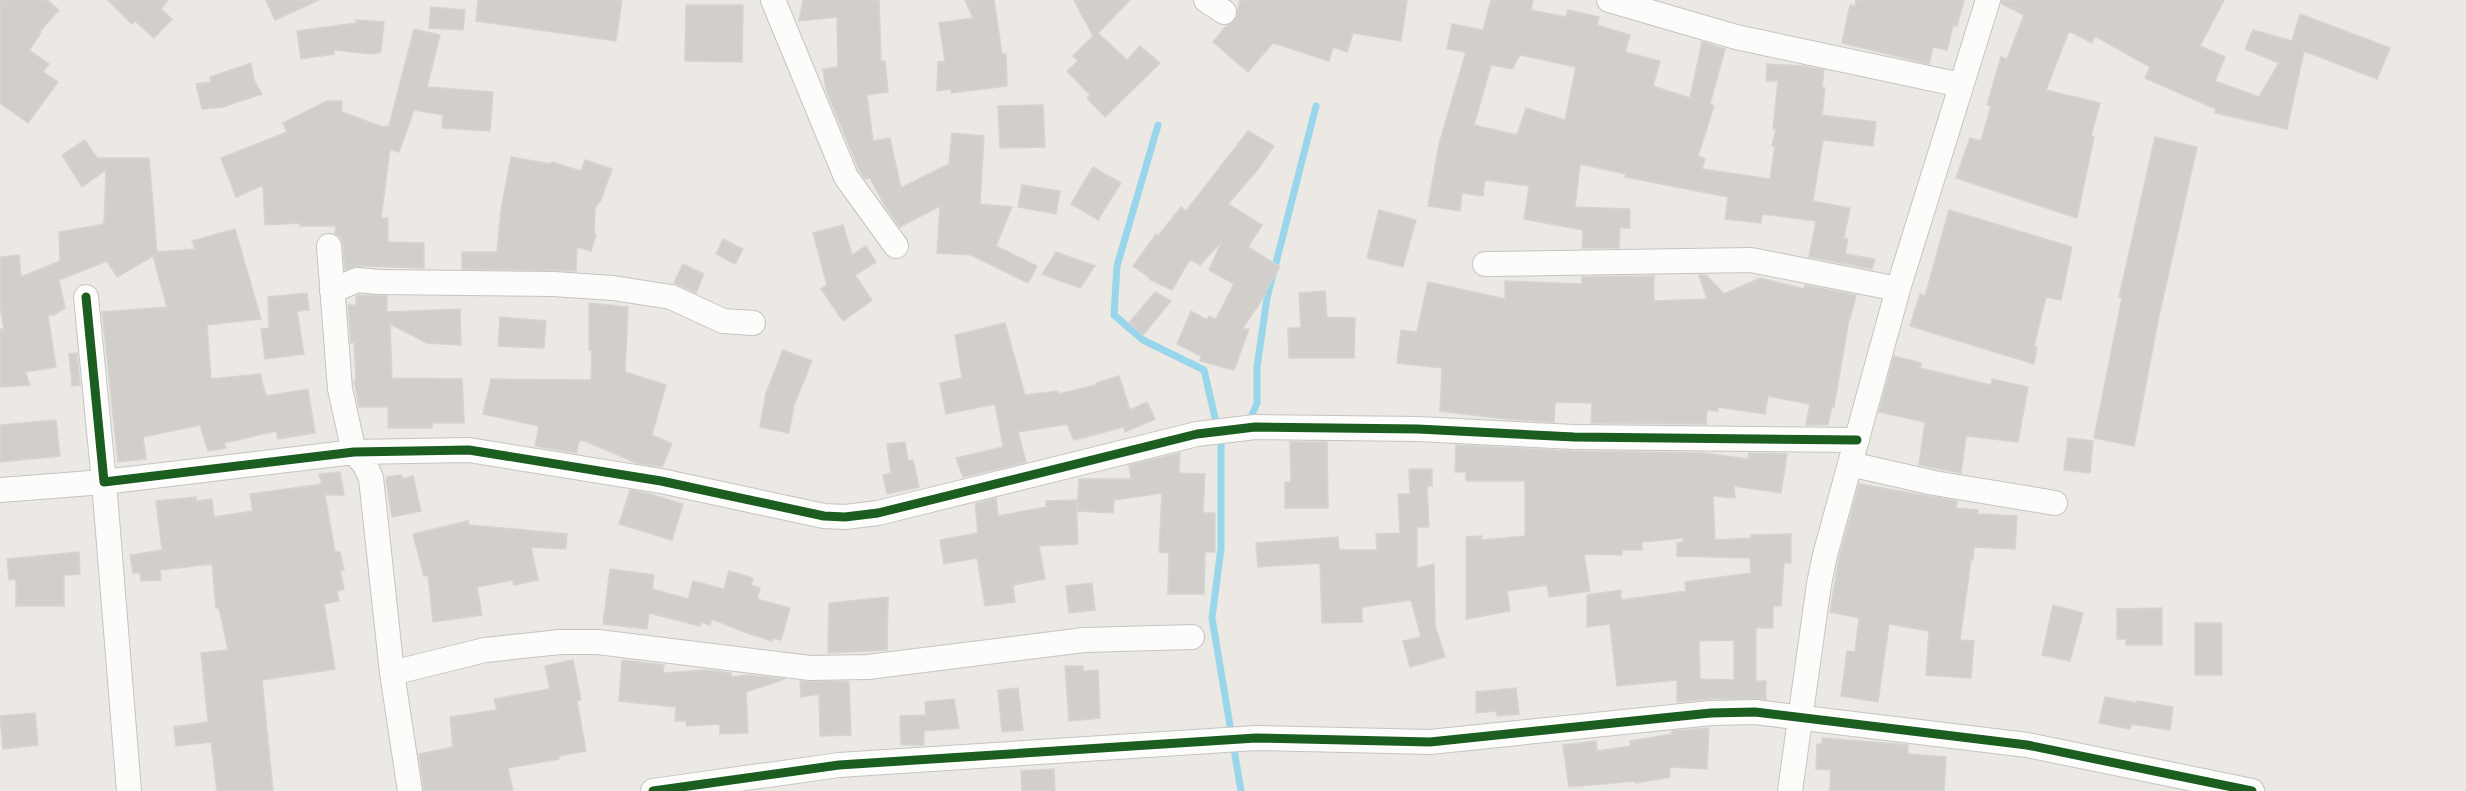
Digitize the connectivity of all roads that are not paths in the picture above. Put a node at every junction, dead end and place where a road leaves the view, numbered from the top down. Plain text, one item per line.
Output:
1 (773, 0) edge
2 (1609, 0) edge
3 (1988, 0) edge
4 (1961, 85) junction
5 (328, 246) dead end
6 (896, 246) dead end
7 (1485, 264) dead end
8 (1898, 289) junction
9 (332, 291) junction
10 (86, 297) dead end
11 (753, 323) dead end
12 (1857, 440) junction
13 (354, 452) junction
14 (1850, 464) junction
15 (104, 482) junction
16 (0, 490) edge
17 (2055, 503) dead end
18 (1192, 637) dead end
19 (392, 673) junction
20 (1800, 716) junction
21 (129, 791) edge
22 (410, 791) edge
23 (653, 791) edge
24 (1790, 791) edge
25 (2252, 791) edge

1 - 6 street
2 - 4 street
3 - 4 street
4 - 8 street
5 - 9 street
7 - 8 street
8 - 12 street
9 - 11 street
9 - 13 street
10 - 15 street
12 - 13 street
12 - 14 street
13 - 15 street
13 - 19 street
14 - 17 street
14 - 20 street
15 - 16 street
15 - 21 street
18 - 19 street
19 - 22 street
20 - 23 street
20 - 24 street
20 - 25 street

